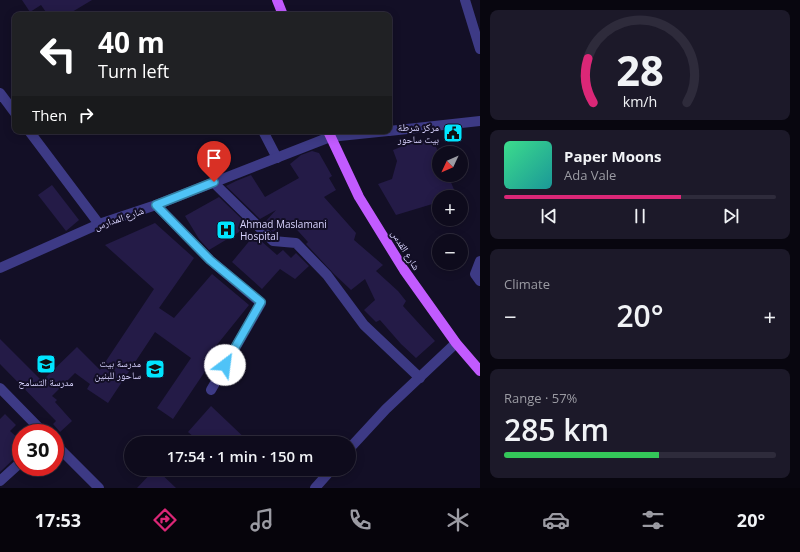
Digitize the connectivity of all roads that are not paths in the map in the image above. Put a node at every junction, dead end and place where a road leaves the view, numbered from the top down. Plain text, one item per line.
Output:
1 (277, 0) edge
2 (465, 0) edge
3 (282, 12) edge
4 (480, 49) edge
5 (0, 93) edge
6 (12, 109) edge
7 (480, 121) edge
8 (392, 131) edge
9 (31, 134) edge
10 (265, 134) edge
11 (329, 134) edge
12 (277, 158) junction
13 (214, 182) junction
14 (156, 205) junction
15 (99, 224) junction
16 (480, 261) edge
17 (0, 268) edge
18 (480, 281) edge
19 (456, 343) junction
20 (480, 371) edge
21 (420, 378) junction
22 (0, 388) edge
23 (211, 390) dead end
24 (34, 424) edge
25 (356, 441) edge
26 (64, 453) edge
27 (12, 470) edge
28 (326, 476) edge
29 (0, 481) edge
30 (99, 488) edge
31 (315, 488) edge

1 - 3 main road
2 - 4 street
5 - 6 street
7 - 8 street, شارع المدارس
9 - 15 street
10 - 12 street
11 - 12 street, شارع المدارس
11 - 19 main road, شارع القدس
12 - 13 street, شارع المدارس
13 - 14 street, شارع المدارس
13 - 21 street
14 - 15 street, شارع المدارس
14 - 23 street
15 - 17 street, شارع المدارس
16 - 18 street
19 - 20 main road, شارع القدس
19 - 21 street
21 - 25 street
22 - 24 street
26 - 30 street
27 - 29 street
28 - 31 street

